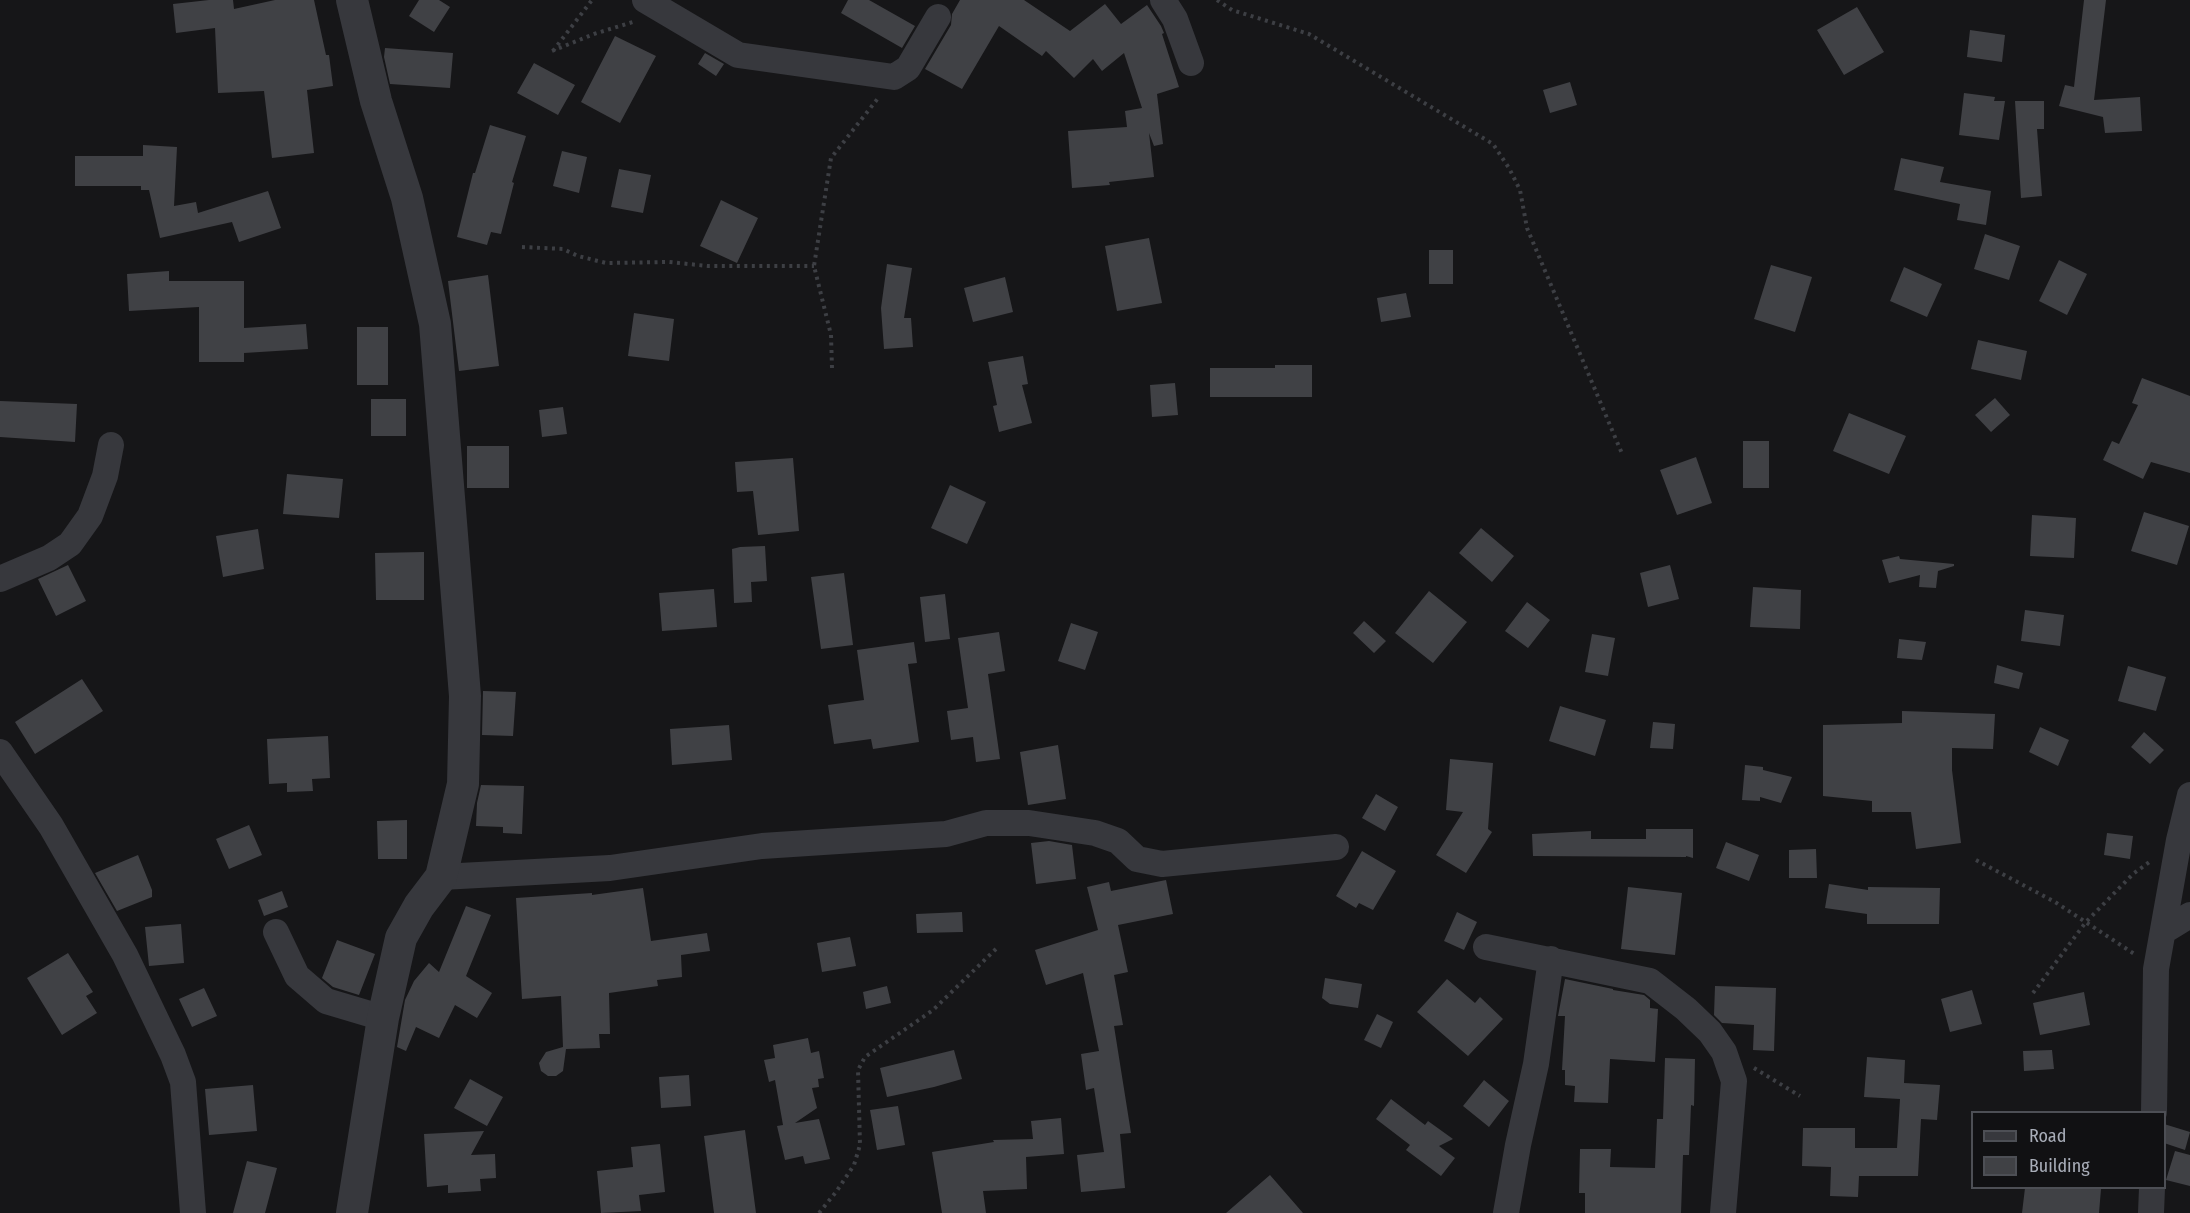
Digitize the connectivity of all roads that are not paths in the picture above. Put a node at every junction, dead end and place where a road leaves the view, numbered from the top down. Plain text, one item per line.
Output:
1 (352, 0) edge
2 (1163, 0) edge
3 (654, 6) edge
4 (938, 17) dead end
5 (1191, 63) dead end
6 (111, 445) dead end
7 (0, 579) edge
8 (0, 752) edge
9 (2190, 795) edge
10 (1336, 847) dead end
11 (441, 877) junction
12 (2190, 915) edge
13 (2164, 931) junction
14 (276, 932) dead end
15 (1486, 947) dead end
16 (1551, 959) junction
17 (383, 1018) junction
18 (2154, 1111) edge
19 (2152, 1189) edge
20 (193, 1213) edge
21 (352, 1213) edge
22 (1506, 1213) edge
23 (1723, 1213) edge
24 (2151, 1213) edge

1 - 11 street
2 - 5 street
3 - 4 street
6 - 7 street
8 - 20 street
9 - 13 street
10 - 11 street
11 - 17 street
12 - 13 street
13 - 18 street
14 - 17 street
15 - 16 street
16 - 22 street
16 - 23 street
17 - 21 street
19 - 24 street

